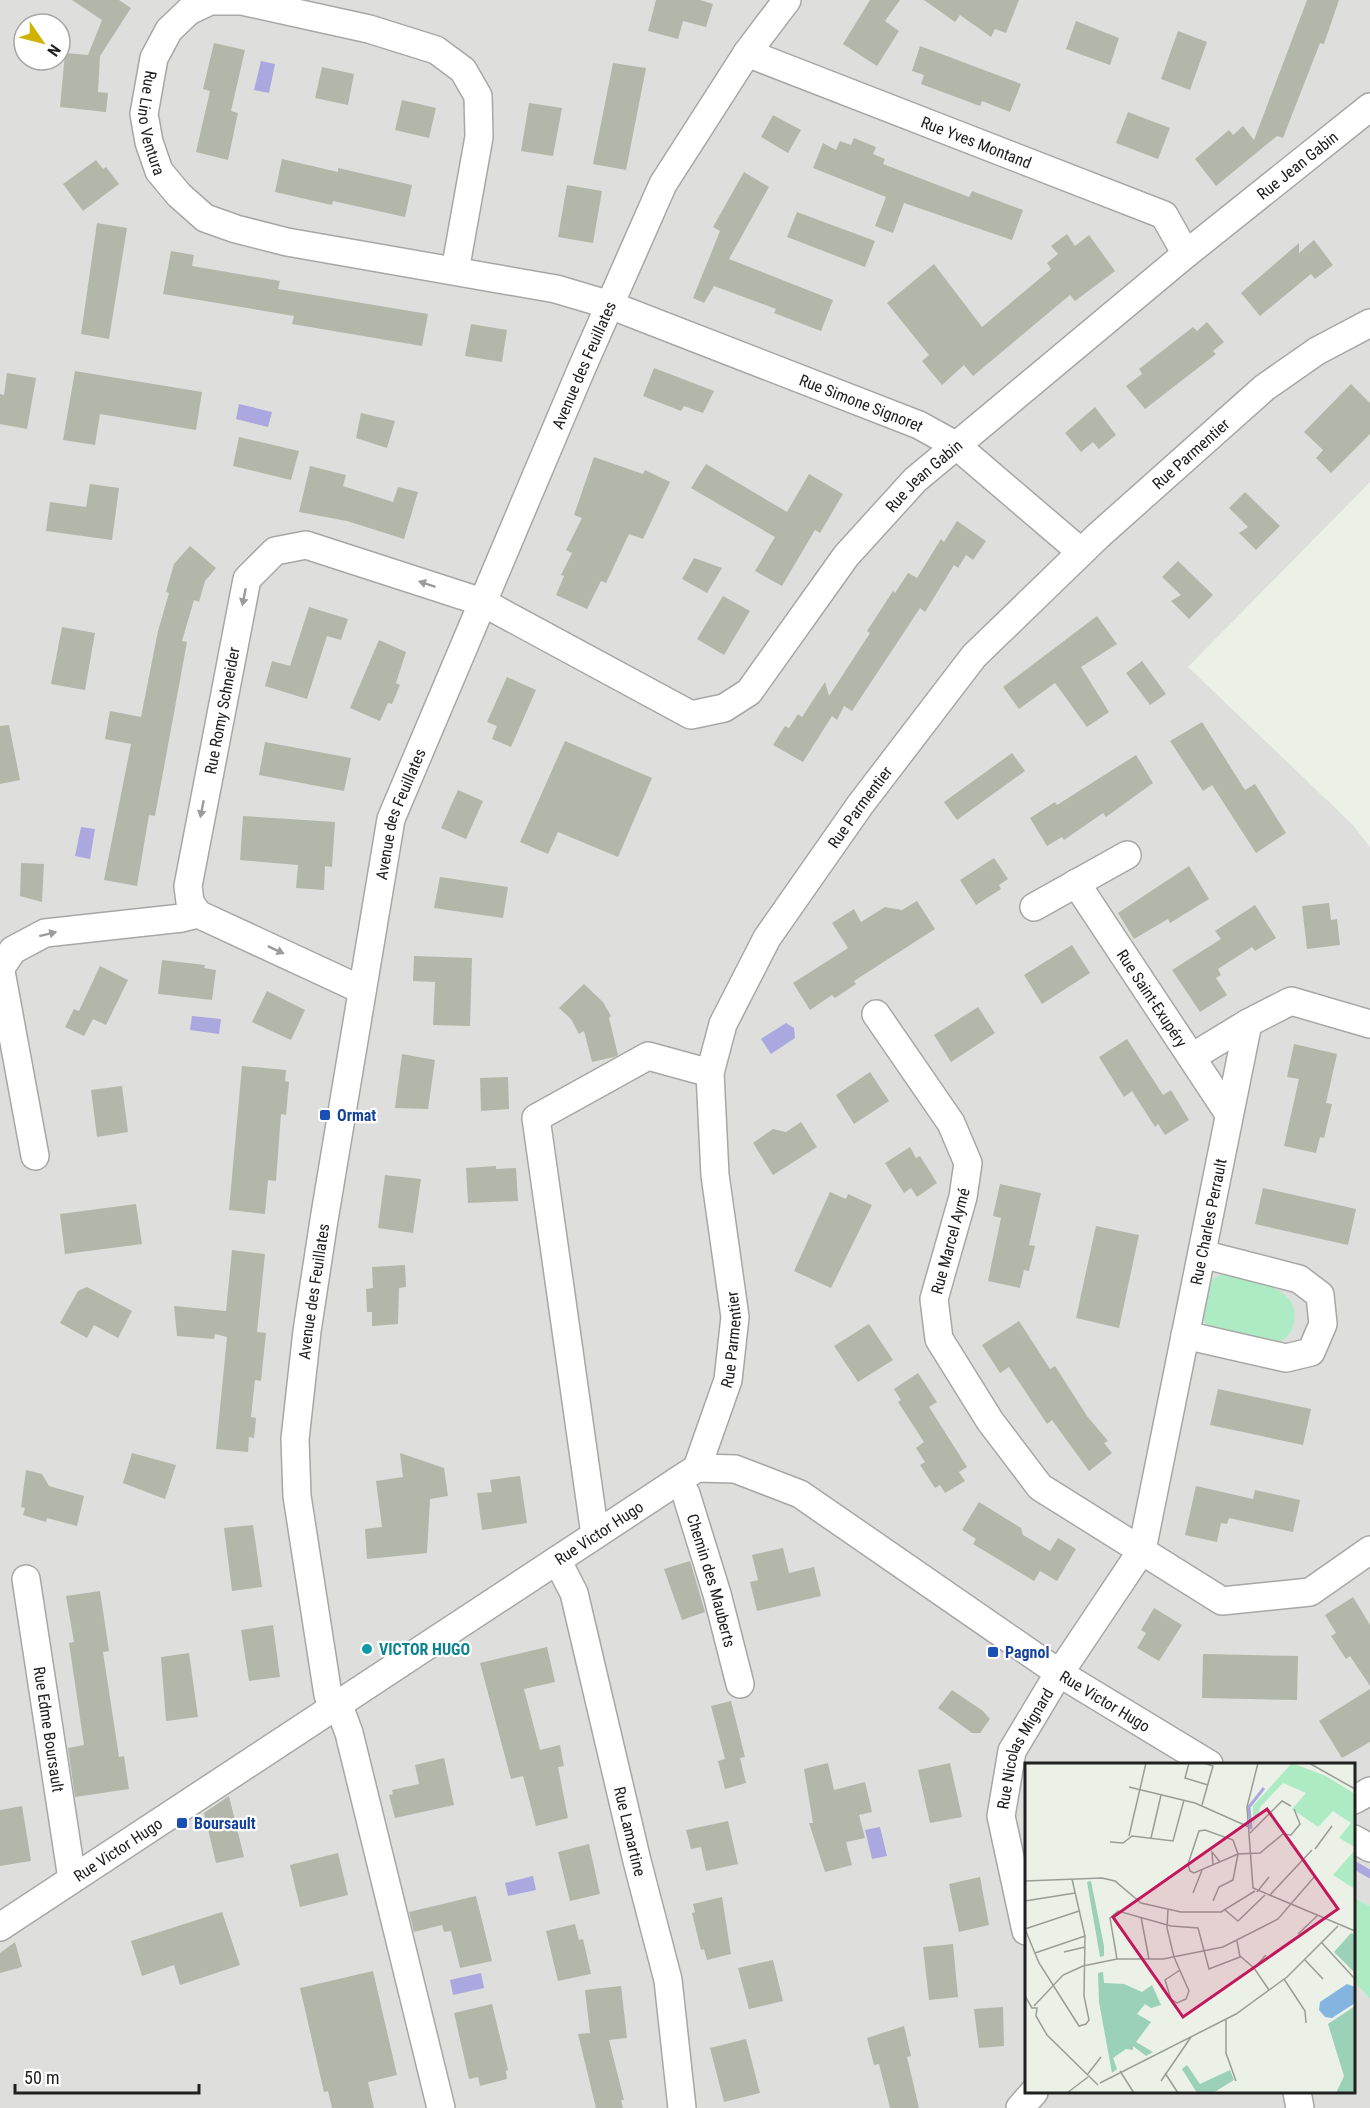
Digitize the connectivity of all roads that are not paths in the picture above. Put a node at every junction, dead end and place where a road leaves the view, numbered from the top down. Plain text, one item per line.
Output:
1 (787, 0) edge
2 (747, 53) junction
3 (1370, 106) edge
4 (1186, 254) junction
5 (455, 271) junction
6 (610, 305) junction
7 (1370, 323) edge
8 (957, 446) junction
9 (1081, 552) junction
10 (482, 602) junction
11 (1127, 855) dead end
12 (1076, 883) junction
13 (1034, 907) dead end
14 (198, 914) junction
15 (1, 966) edge
16 (362, 990) junction
17 (876, 1014) dead end
18 (1248, 1023) junction
19 (1370, 1024) edge
20 (1192, 1057) junction
21 (710, 1073) junction
22 (1229, 1114) junction
23 (35, 1156) dead end
24 (1202, 1254) junction
25 (1185, 1335) junction
26 (687, 1474) junction
27 (595, 1535) junction
28 (1142, 1550) junction
29 (1370, 1550) edge
30 (557, 1560) junction
31 (26, 1579) dead end
32 (1059, 1674) junction
33 (740, 1684) dead end
34 (338, 1703) junction
35 (1207, 1763) edge
36 (1370, 1791) edge
37 (1355, 1799) edge
38 (1355, 1840) edge
39 (1370, 1848) edge
40 (72, 1879) junction
41 (1025, 1926) edge
42 (0, 1927) edge
43 (1032, 2093) edge
44 (1297, 2093) edge
45 (441, 2108) edge
46 (682, 2108) edge
47 (1020, 2108) edge
48 (1300, 2108) edge

1 - 2 street, Avenue des Feuillates
2 - 4 street, Rue Yves Montand
2 - 6 street, Avenue des Feuillates
3 - 4 street, Rue Jean Gabin
4 - 8 street, Rue Jean Gabin
5 - 5 street, Rue Lino Ventura
5 - 6 street, Rue Lino Ventura
6 - 8 street, Rue Simone Signoret
6 - 10 street, Avenue des Feuillates
7 - 9 street, Rue Parmentier
8 - 9 street, Rue Simone Signoret
8 - 10 street, Rue Jean Gabin
9 - 21 street, Rue Parmentier
10 -> 14 street, Rue Romy Schneider
10 - 16 street, Avenue des Feuillates
11 - 12 street
12 - 13 street
12 - 20 street, Rue Saint-Exupéry
15 -> 14 street
14 -> 16 street
15 - 23 street
16 - 34 street, Avenue des Feuillates
17 - 28 street, Rue Marcel Aymé
18 - 19 street
18 - 20 street
18 - 22 street, Rue Charles Perrault
20 - 22 street, Rue Saint-Exupéry
21 - 26 street, Rue Parmentier
21 - 27 street
22 - 24 street, Rue Charles Perrault
24 - 25 street, Rue Charles Perrault
24 - 25 street
25 - 28 street, Rue Charles Perrault
26 - 27 street, Rue Victor Hugo
26 - 32 street, Rue Victor Hugo
26 - 33 street, Chemin des Mauberts
27 - 30 street, Rue Victor Hugo
28 - 29 street
28 - 32 street, Rue Charles Perrault
30 - 34 street, Rue Victor Hugo
30 - 46 street, Rue Lamartine
31 - 40 street, Rue Edme Boursault
32 - 35 street, Rue Victor Hugo
32 - 41 street, Rue Nicolas Mignard
34 - 40 street, Rue Victor Hugo
34 - 45 street, Avenue des Feuillates
36 - 37 street
38 - 39 street
40 - 42 street, Rue Victor Hugo
43 - 47 street
44 - 48 street

